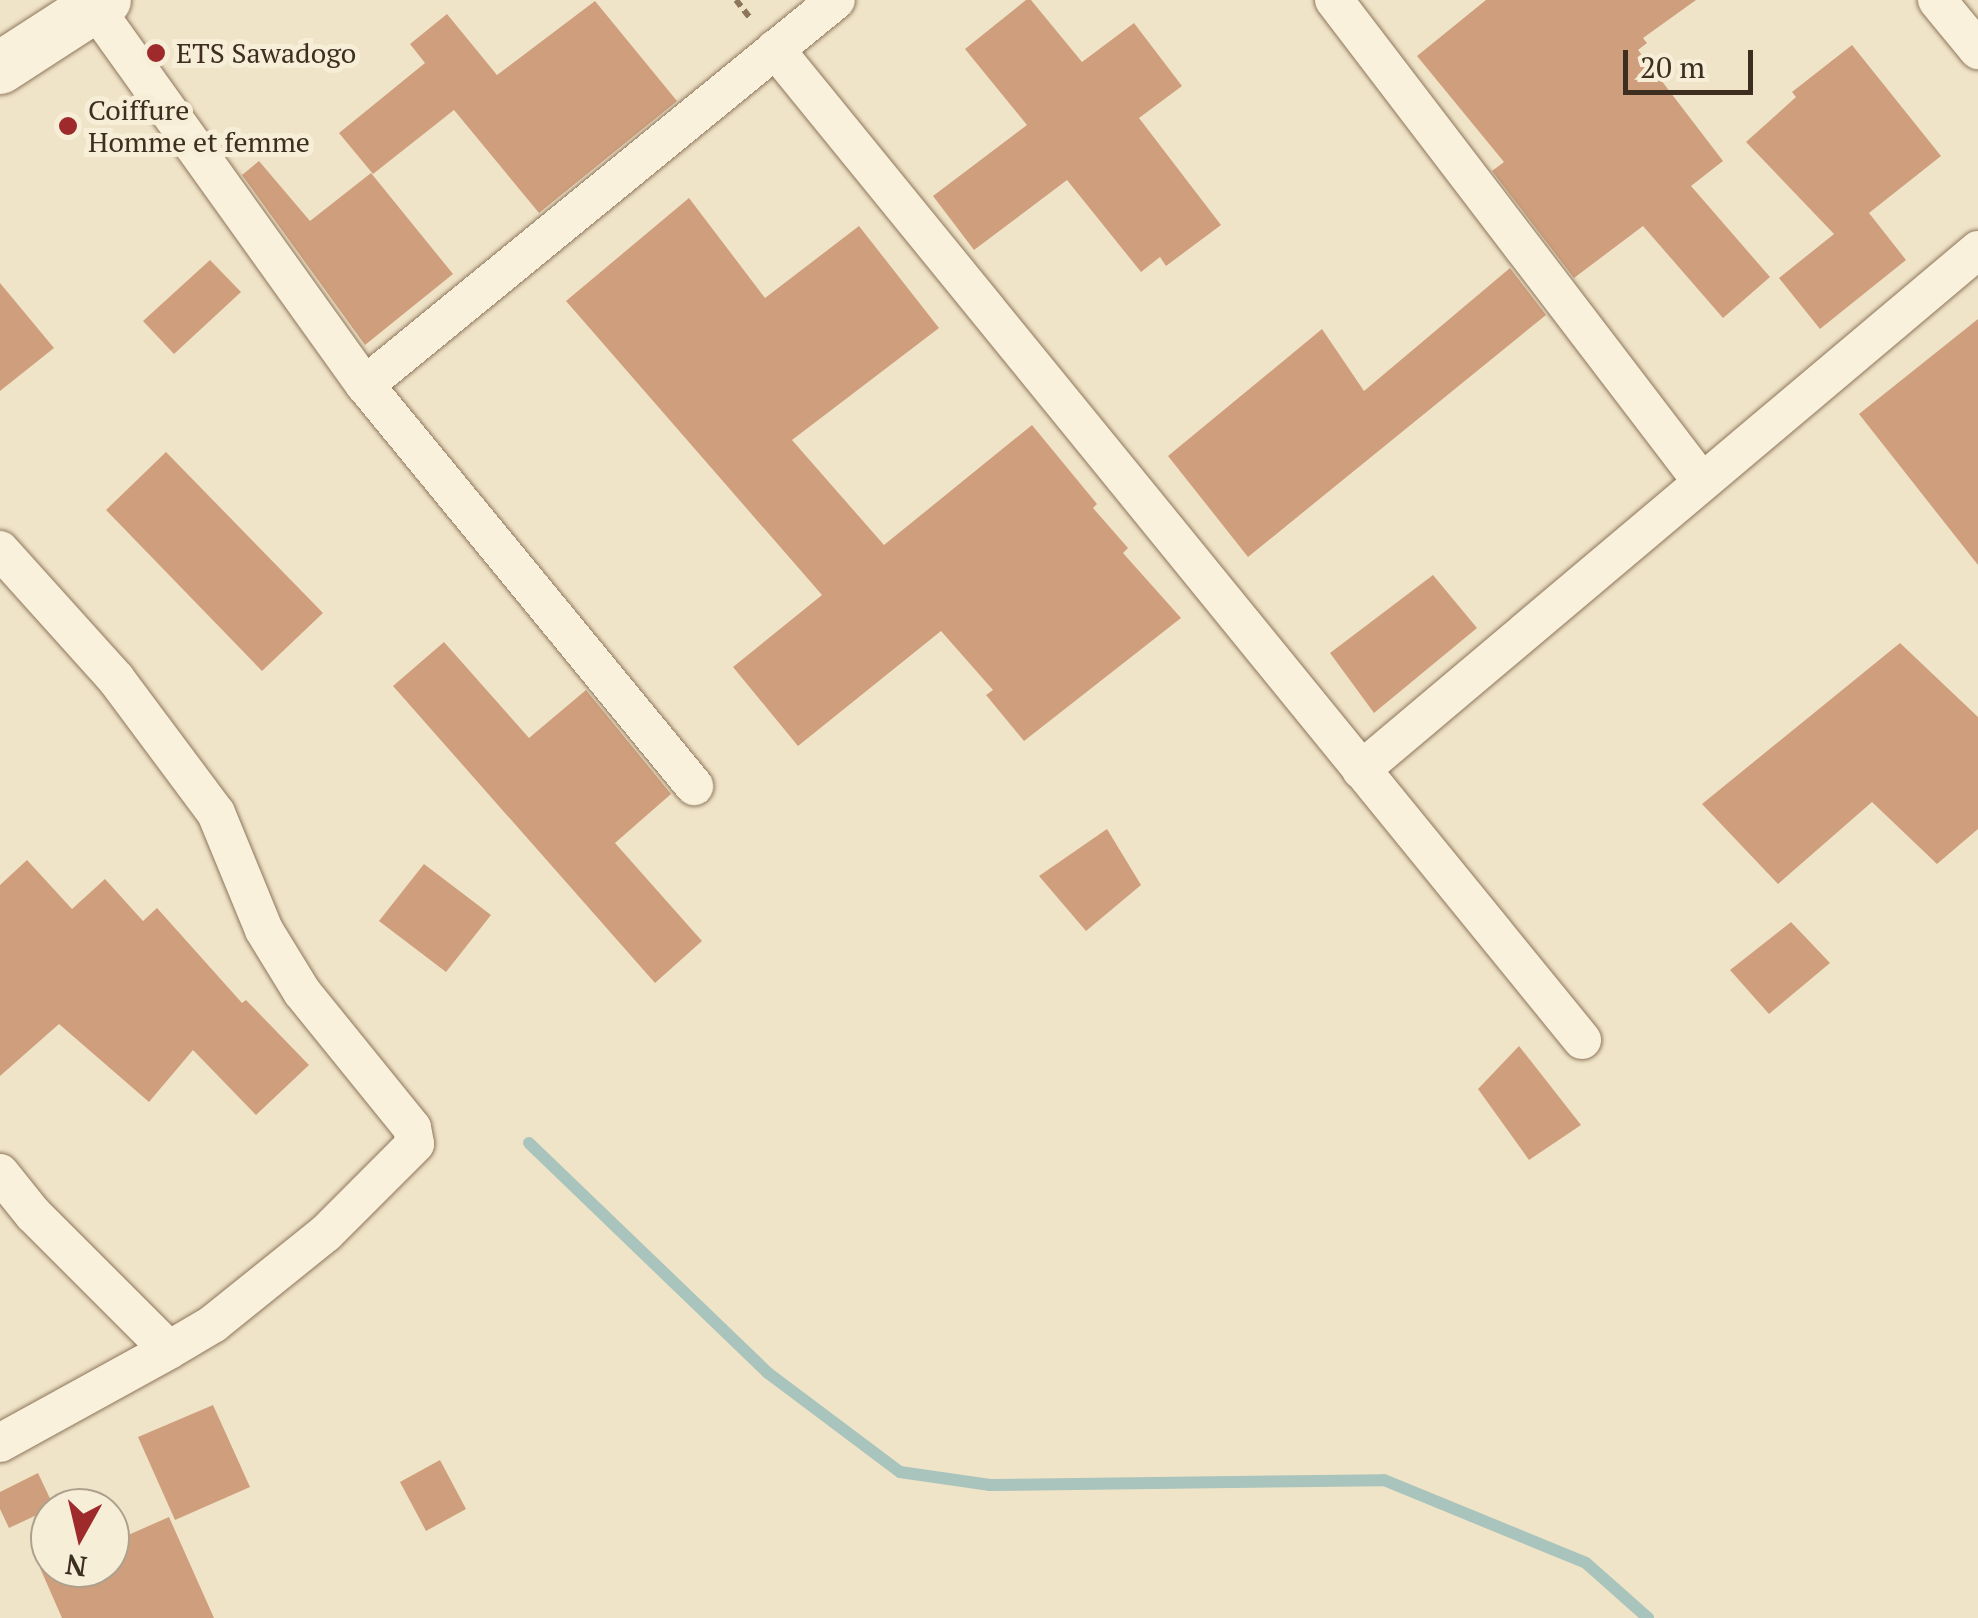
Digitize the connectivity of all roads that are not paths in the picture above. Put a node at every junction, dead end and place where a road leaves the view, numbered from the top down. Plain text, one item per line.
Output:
1 (836, 0) edge
2 (1334, 0) edge
3 (1937, 0) edge
4 (100, 4) edge
5 (775, 50) junction
6 (1978, 50) edge
7 (0, 68) edge
8 (1978, 250) edge
9 (366, 385) junction
10 (1702, 482) junction
11 (0, 550) edge
12 (1361, 770) junction
13 (694, 786) dead end
14 (1582, 1040) dead end
15 (0, 1173) edge
16 (169, 1350) junction
17 (0, 1443) edge

1 - 5 street
2 - 10 street
3 - 6 street
4 - 7 main road
4 - 9 street
5 - 9 street
5 - 12 street
8 - 10 street
9 - 13 street
10 - 12 street
11 - 16 street
12 - 14 street
15 - 16 street
16 - 17 street

